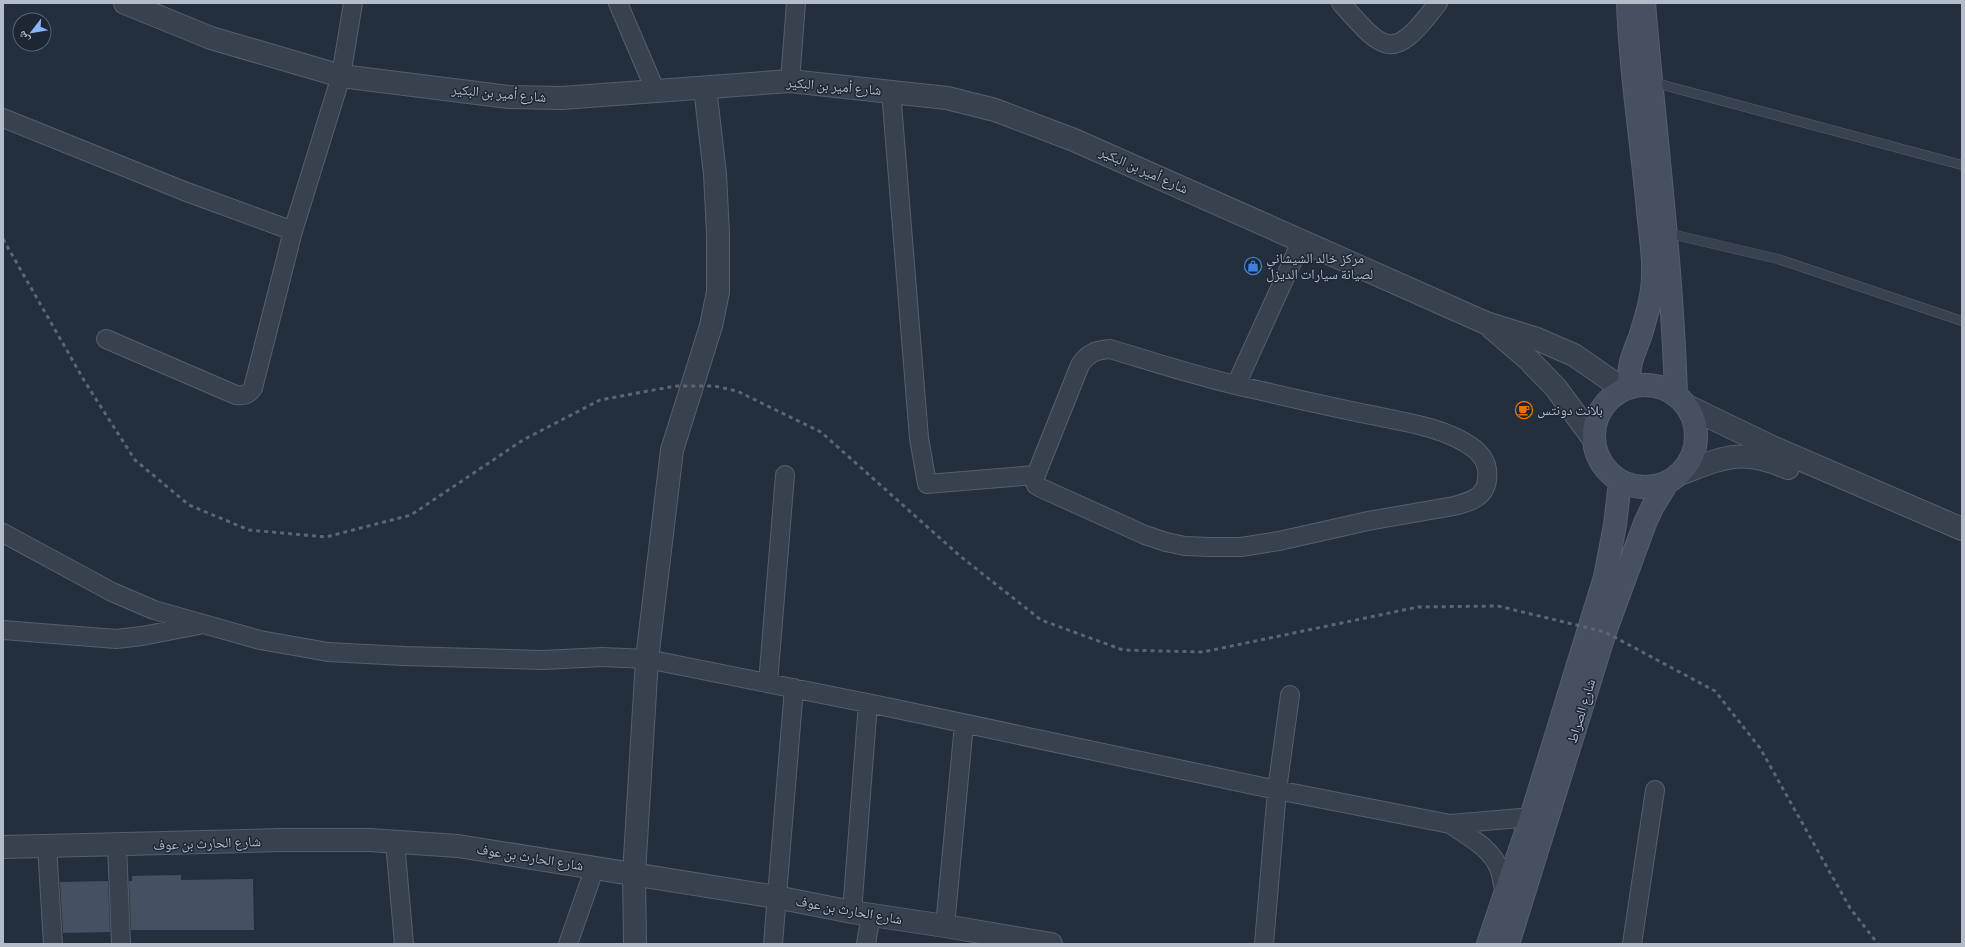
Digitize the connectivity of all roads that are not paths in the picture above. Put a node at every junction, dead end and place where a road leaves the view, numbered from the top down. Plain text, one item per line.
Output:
1 (125, 3) edge
2 (353, 3) edge
3 (618, 3) edge
4 (796, 3) edge
5 (1340, 3) edge
6 (1438, 3) edge
7 (1628, 3) edge
8 (1644, 3) edge
9 (341, 76) junction
10 (790, 81) junction
11 (1651, 82) junction
12 (705, 88) junction
13 (891, 91) junction
14 (656, 92) junction
15 (3, 118) edge
16 (1962, 166) edge
17 (293, 231) junction
18 (1667, 233) junction
19 (1302, 240) junction
20 (1962, 321) edge
21 (1486, 323) junction
22 (106, 338) dead end
23 (1236, 386) junction
24 (1626, 388) junction
25 (1682, 400) junction
26 (1593, 438) junction
27 (1036, 475) junction
28 (785, 476) dead end
29 (1674, 478) junction
30 (1620, 482) junction
31 (1962, 529) edge
32 (3, 533) edge
33 (1962, 542) edge
34 (202, 624) junction
35 (3, 630) edge
36 (647, 658) junction
37 (768, 683) junction
38 (794, 688) junction
39 (1290, 695) dead end
40 (868, 703) junction
41 (964, 724) junction
42 (1277, 790) junction
43 (1655, 790) dead end
44 (1531, 817) junction
45 (1450, 824) junction
46 (395, 842) junction
47 (117, 845) junction
48 (47, 846) junction
49 (3, 847) edge
50 (595, 867) junction
51 (634, 874) junction
52 (1505, 893) junction
53 (776, 897) junction
54 (861, 913) junction
55 (945, 926) junction
56 (53, 944) edge
57 (121, 944) edge
58 (404, 944) edge
59 (568, 944) edge
60 (635, 944) edge
61 (773, 944) edge
62 (866, 944) edge
63 (1051, 944) edge
64 (1264, 944) edge
65 (1488, 944) edge
66 (1508, 944) edge
67 (1632, 944) edge

1 - 9 street, شارع أمير بن البكير
2 - 9 street
3 - 14 street
4 - 10 street
5 - 6 street
7 - 24 main road
8 - 11 main road
9 - 14 street, شارع أمير بن البكير
9 - 17 street
10 - 12 street, شارع أمير بن البكير
10 - 13 street, شارع أمير بن البكير
11 - 16 lane
11 - 18 main road
12 - 14 street, شارع أمير بن البكير
12 - 36 street
13 - 19 street, شارع أمير بن البكير
13 - 27 street
15 - 17 street
17 - 22 street
18 - 20 lane
18 - 25 main road
19 - 21 street, شارع أمير بن البكير
19 - 23 street
21 - 24 street, شارع أمير بن البكير
21 - 26 street, شارع أمير بن البكير
23 - 27 street
23 - 27 street
24 - 25 main road
24 - 26 main road
25 - 29 main road
25 - 31 street
26 - 30 main road
28 - 37 street
29 - 30 main road
29 - 33 street
29 - 66 main road, شارع الصراط
30 - 44 main road, شارع الصراط
32 - 34 street
34 - 35 street
34 - 36 street
36 - 37 street
36 - 51 street
37 - 38 street
38 - 40 street
38 - 53 street
39 - 42 street
40 - 41 street
40 - 54 street
41 - 42 street
41 - 55 street
42 - 45 street
42 - 64 street
43 - 67 street
44 - 45 street
44 - 52 main road, شارع الصراط
45 - 52 street
46 - 47 street, شارع الحارث بن عوف
46 - 50 street, شارع الحارث بن عوف
46 - 58 street
47 - 48 street, شارع الحارث بن عوف
47 - 57 street
48 - 49 street, شارع الحارث بن عوف
48 - 56 street
50 - 51 street, شارع الحارث بن عوف
50 - 59 street
51 - 53 street, شارع الحارث بن عوف
51 - 60 street
52 - 65 main road, شارع الصراط
53 - 54 street, شارع الحارث بن عوف
53 - 61 street
54 - 55 street, شارع الحارث بن عوف
54 - 62 street
55 - 63 street, شارع الحارث بن عوف

